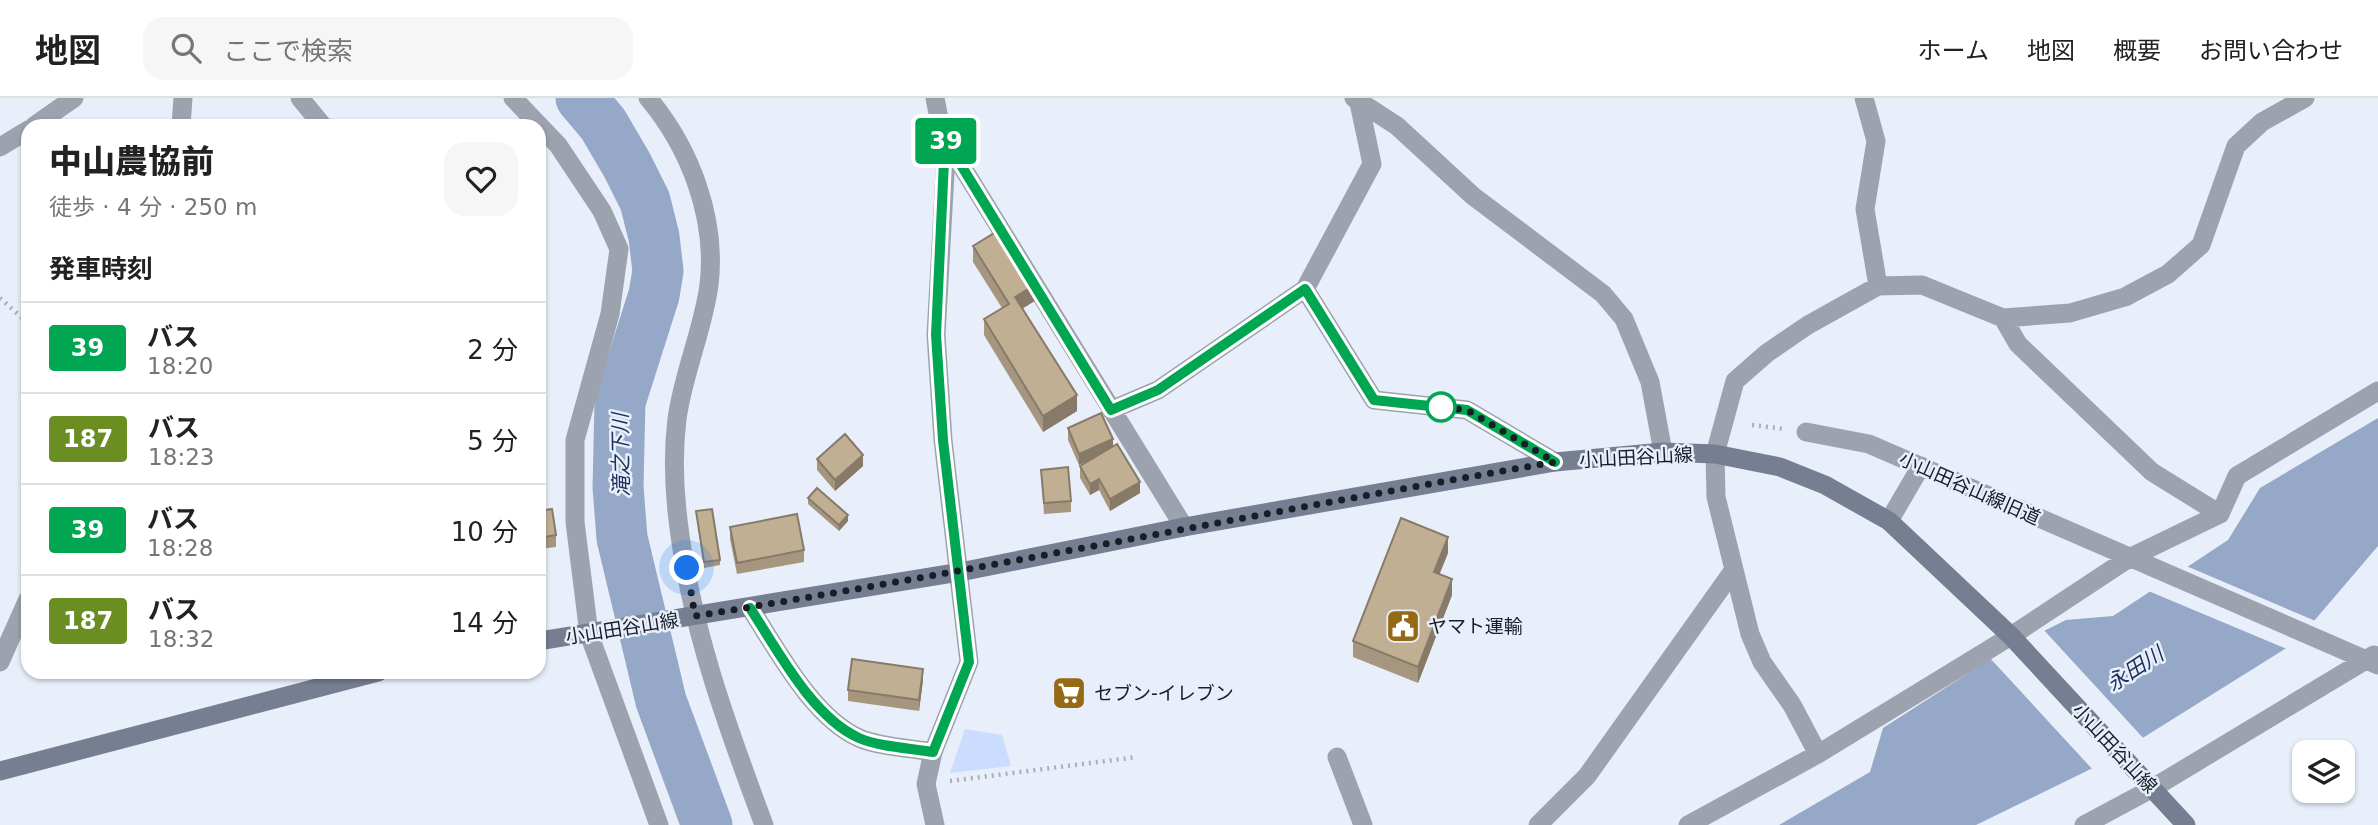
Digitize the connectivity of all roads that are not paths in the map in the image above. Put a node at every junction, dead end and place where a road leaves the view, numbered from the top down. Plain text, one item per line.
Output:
1 (74, 98) edge
2 (183, 98) edge
3 (300, 98) edge
4 (513, 98) edge
5 (648, 98) edge
6 (935, 98) edge
7 (1864, 98) edge
8 (2305, 98) edge
9 (1356, 99) edge
10 (44, 119) edge
11 (182, 119) edge
12 (317, 119) edge
13 (533, 119) edge
14 (546, 132) edge
15 (21, 134) edge
16 (945, 139) junction
17 (0, 147) edge
18 (1878, 286) junction
19 (1305, 289) junction
20 (2003, 318) junction
21 (2378, 391) edge
22 (1111, 410) junction
23 (1806, 432) road end
24 (1663, 452) junction
25 (1715, 454) junction
26 (1555, 462) junction
27 (1921, 466) junction
28 (2220, 514) junction
29 (1889, 521) junction
30 (1184, 527) junction
31 (2129, 558) junction
32 (1733, 571) junction
33 (960, 572) junction
34 (750, 608) junction
35 (21, 615) edge
36 (689, 617) junction
37 (595, 633) junction
38 (2011, 636) junction
39 (546, 640) edge
40 (2374, 659) edge
41 (0, 662) edge
42 (351, 679) edge
43 (933, 752) junction
44 (1818, 754) junction
45 (1337, 757) dead end
46 (0, 771) edge
47 (2153, 788) junction
48 (659, 825) edge
49 (764, 825) edge
50 (935, 825) edge
51 (1363, 825) edge
52 (1538, 825) edge
53 (1688, 825) edge
54 (2084, 825) edge
55 (2186, 825) edge

1 - 10 street
2 - 11 street
3 - 12 street
4 - 13 street
5 - 36 street
6 - 16 street
7 - 18 street
8 - 20 street
9 - 19 street
9 - 24 street
14 - 37 street
15 - 17 street
16 - 22 street
16 - 33 street
18 - 20 street
18 - 25 street
19 - 22 street
19 - 26 street
20 - 28 street
21 - 28 street
22 - 30 street
23 - 27 street, 小山田谷山線旧道
24 - 25 main road, 小山田谷山線
24 - 26 main road, 小山田谷山線
25 - 29 main road, 小山田谷山線
25 - 32 street
26 - 30 main road, 小山田谷山線
27 - 29 street
27 - 31 street, 小山田谷山線旧道
28 - 31 street
29 - 38 main road, 小山田谷山線
30 - 33 main road, 小山田谷山線
31 - 38 street
31 - 40 street, 小山田谷山線旧道
32 - 44 street
32 - 52 street
33 - 34 main road, 小山田谷山線
33 - 43 street
34 - 36 main road, 小山田谷山線
34 - 43 street
35 - 41 street
36 - 37 main road, 小山田谷山線
36 - 49 street
37 - 39 main road, 小山田谷山線
37 - 48 street
38 - 44 street
38 - 47 main road, 小山田谷山線
40 - 47 street
42 - 46 main road
43 - 50 street
44 - 53 street
45 - 51 street
47 - 54 street
47 - 55 main road, 小山田谷山線

